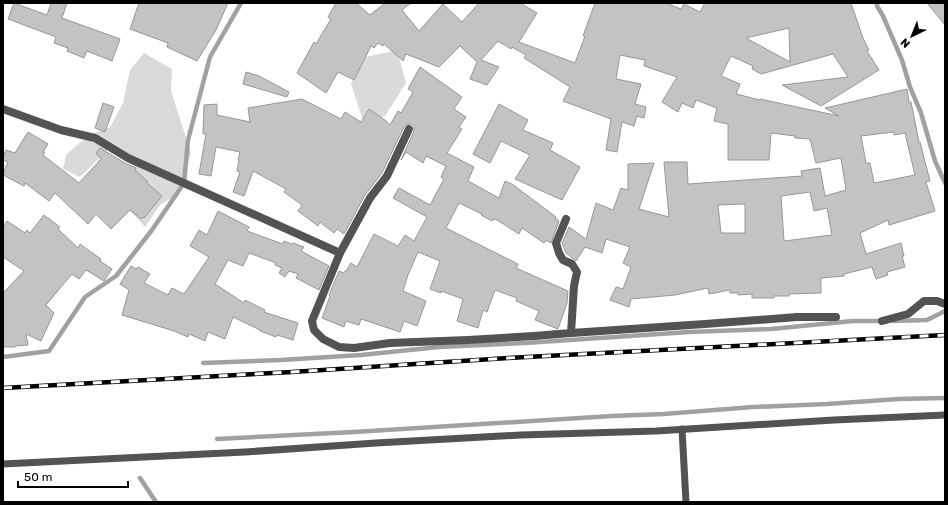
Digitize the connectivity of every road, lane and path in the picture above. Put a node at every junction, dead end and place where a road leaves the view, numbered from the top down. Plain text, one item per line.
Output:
1 (3, 109) edge
2 (409, 129) dead end
3 (566, 219) dead end
4 (340, 253) junction
5 (945, 304) edge
6 (836, 317) dead end
7 (882, 321) dead end
8 (570, 332) junction
9 (945, 415) edge
10 (682, 429) junction
11 (3, 464) edge
12 (686, 502) edge

1 - 4 street
2 - 4 street
3 - 8 street
4 - 8 street
5 - 7 street
6 - 8 street
9 - 10 lane
10 - 11 lane
10 - 12 lane

